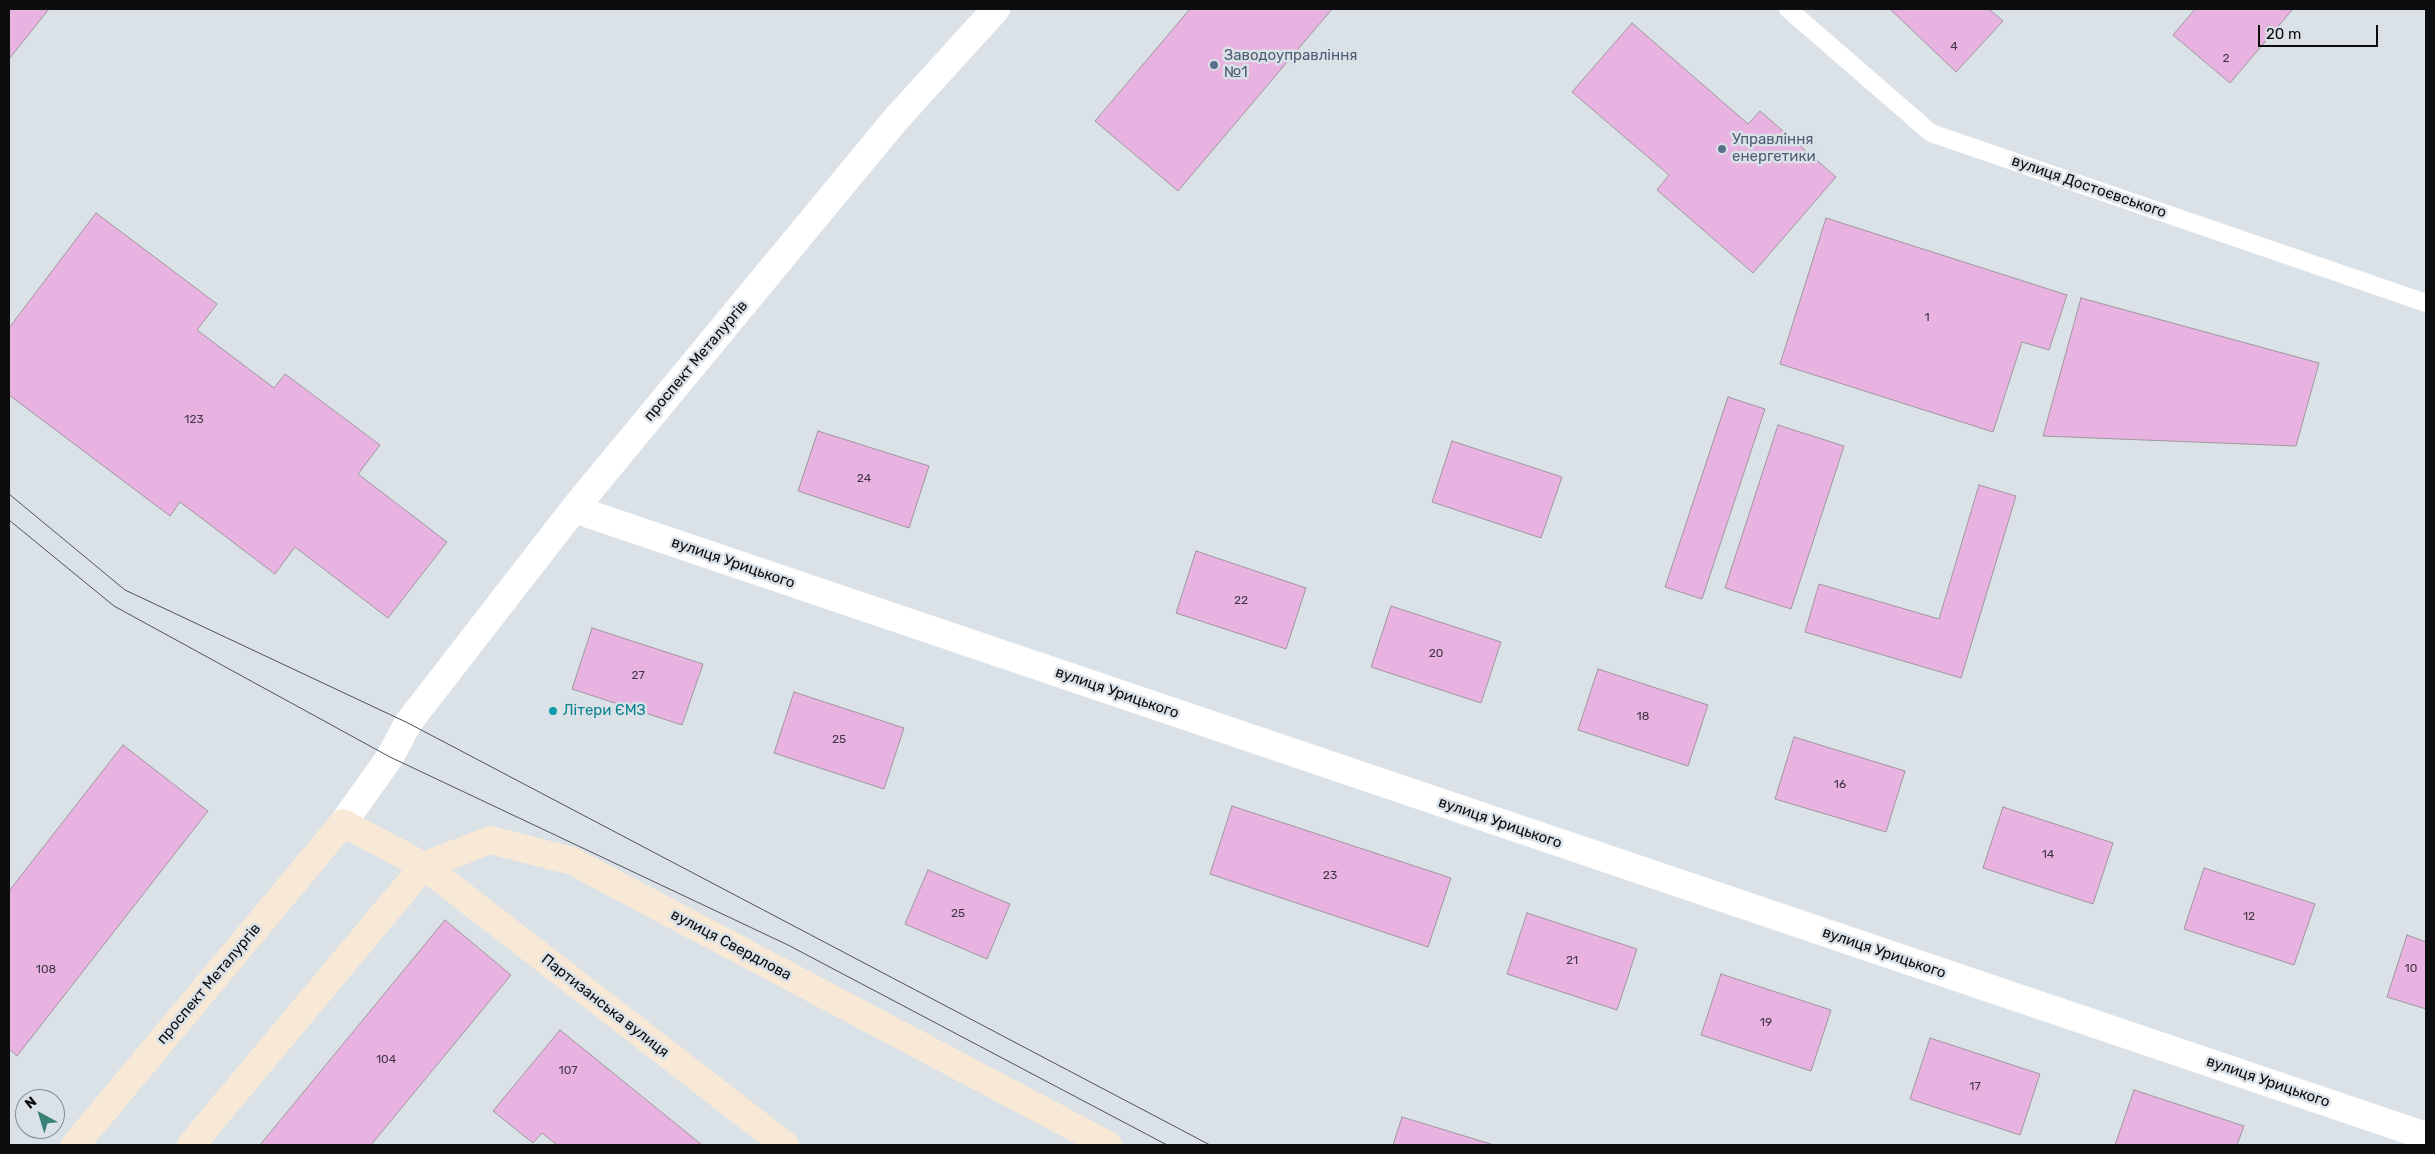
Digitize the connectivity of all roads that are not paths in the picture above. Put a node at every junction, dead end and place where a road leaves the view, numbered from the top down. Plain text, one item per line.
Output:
1 (996, 9) edge
2 (1788, 9) edge
3 (2426, 303) edge
4 (574, 509) junction
5 (343, 823) junction
6 (424, 866) junction
7 (2426, 1136) edge
8 (75, 1145) edge
9 (191, 1145) edge
10 (785, 1145) edge
11 (1108, 1145) edge

1 - 4 street, проспект Металургів
2 - 3 lane, вулиця Достоєвського
4 - 5 street, проспект Металургів
4 - 7 street, вулиця Урицького
5 - 6 street
5 - 8 street, проспект Металургів
6 - 9 street
6 - 10 street, Партизанська вулиця
6 - 11 street, вулиця Свердлова

